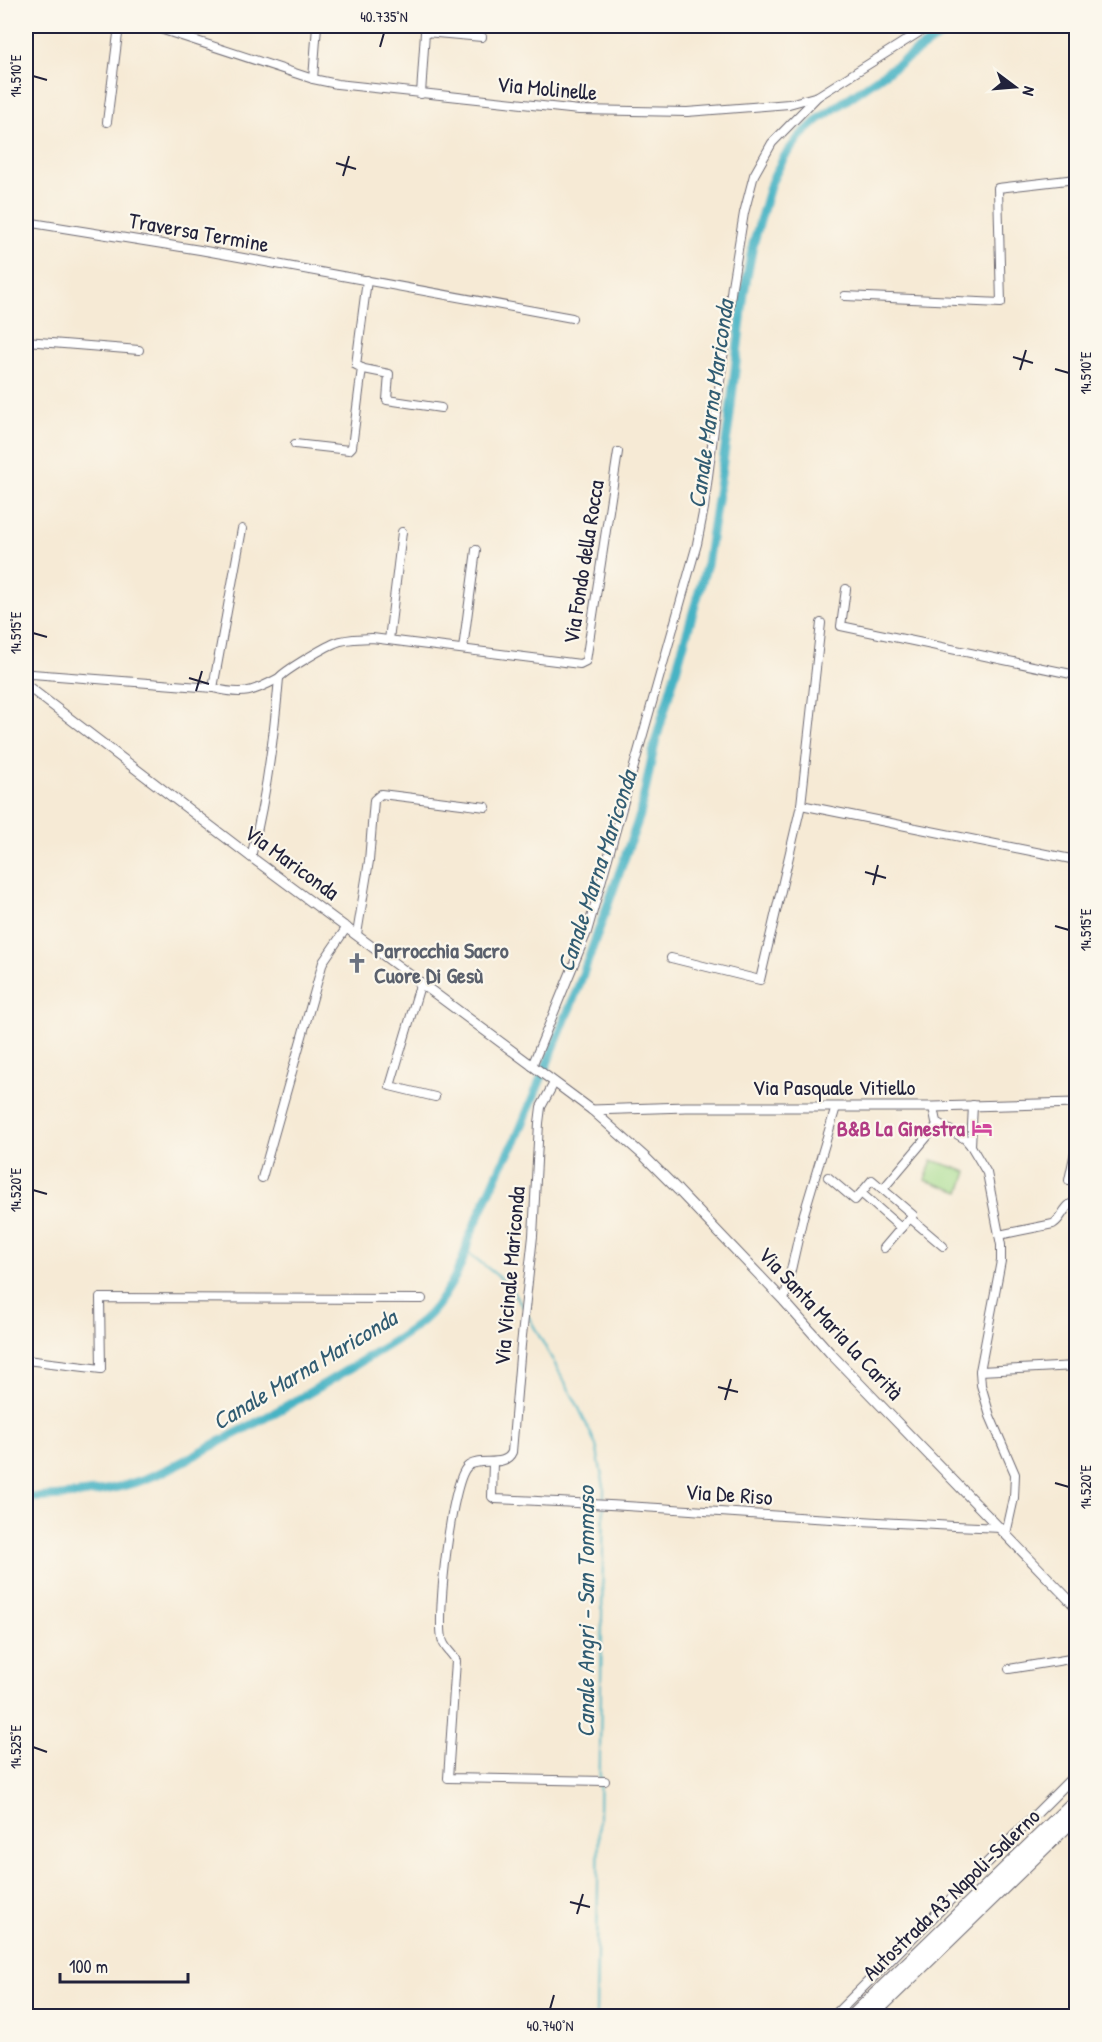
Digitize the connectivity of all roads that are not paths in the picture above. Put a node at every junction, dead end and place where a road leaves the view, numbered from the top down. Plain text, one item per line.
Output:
1 (119, 26) edge
2 (151, 26) edge
3 (317, 26) edge
4 (928, 26) edge
5 (482, 37) dead end
6 (313, 79) junction
7 (421, 94) junction
8 (818, 96) junction
9 (107, 122) dead end
10 (1077, 178) edge
11 (26, 222) edge
12 (367, 280) junction
13 (845, 296) dead end
14 (572, 318) dead end
15 (26, 341) edge
16 (139, 350) dead end
17 (362, 368) junction
18 (441, 408) dead end
19 (296, 444) dead end
20 (618, 452) dead end
21 (242, 529) dead end
22 (402, 532) dead end
23 (476, 550) dead end
24 (846, 589) dead end
25 (821, 624) dead end
26 (389, 640) junction
27 (463, 649) junction
28 (26, 675) edge
29 (1077, 675) edge
30 (279, 678) junction
31 (26, 685) edge
32 (213, 688) junction
33 (801, 805) junction
34 (486, 807) dead end
35 (251, 857) junction
36 (1077, 860) edge
37 (347, 927) junction
38 (357, 934) junction
39 (670, 958) dead end
40 (421, 982) junction
41 (534, 1068) junction
42 (551, 1080) junction
43 (435, 1097) dead end
44 (1077, 1103) edge
45 (973, 1105) junction
46 (836, 1107) junction
47 (933, 1107) junction
48 (592, 1110) junction
49 (972, 1119) junction
50 (938, 1124) junction
51 (953, 1131) junction
52 (971, 1146) junction
53 (1077, 1147) edge
54 (828, 1177) dead end
55 (262, 1178) dead end
56 (1069, 1180) dead end
57 (883, 1189) junction
58 (861, 1193) junction
59 (1077, 1202) edge
60 (910, 1218) junction
61 (901, 1228) junction
62 (999, 1235) junction
63 (943, 1246) dead end
64 (884, 1248) dead end
65 (422, 1299) dead end
66 (784, 1300) junction
67 (26, 1360) edge
68 (1077, 1366) edge
69 (980, 1371) junction
70 (493, 1462) junction
71 (1003, 1531) junction
72 (1077, 1607) edge
73 (1077, 1658) edge
74 (1009, 1669) dead end
75 (1077, 1774) edge
76 (605, 1781) dead end
77 (1077, 1801) edge
78 (1077, 1816) edge
79 (834, 2016) edge
80 (854, 2016) edge
81 (870, 2016) edge

1 - 9 street
2 - 6 street, Via Molinelle
3 - 6 street
4 - 8 street, Via Molinelle
5 - 7 street
6 - 7 street, Via Molinelle
7 - 8 street, Via Molinelle
8 - 41 street
10 - 13 street
11 - 12 street, Traversa Termine
12 - 14 street, Traversa Termine
12 - 17 street
15 - 16 street
17 - 18 street
17 - 19 street
20 - 27 street, Via Fondo della Rocca
21 - 32 street
22 - 26 street
23 - 27 street
24 - 29 street
25 - 33 street
26 - 27 street, Via Fondo della Rocca
26 - 30 street, Via Fondo della Rocca
28 - 32 street, Via Fondo della Rocca
30 - 32 street, Via Fondo della Rocca
30 - 35 street
31 - 35 street, Via Mariconda
33 - 36 street
33 - 39 street
34 - 38 street
35 - 37 street, Via Mariconda
37 - 38 street, Via Mariconda
37 - 55 street
38 - 40 street, Via Mariconda
40 - 41 street, Via Mariconda
40 - 43 street
41 - 42 street, Via Mariconda
42 - 48 street, Via Santa Maria la Carità
42 - 70 street, Via Vicinale Mariconda
44 - 45 street, Via Pasquale Vitiello
45 - 47 street, Via Pasquale Vitiello
45 - 49 street
46 - 47 street, Via Pasquale Vitiello
46 - 48 street, Via Pasquale Vitiello
46 - 66 street
47 - 50 street
48 - 66 street, Via Santa Maria la Carità
49 - 51 street
49 - 52 street
50 - 51 street
50 - 57 street
51 - 52 street
52 - 62 street
53 - 56 street
54 - 58 street
57 - 58 street
57 - 60 street
58 - 61 street
59 - 62 street
60 - 61 street
60 - 63 street
61 - 64 street
62 - 69 street
65 - 67 street
66 - 71 street, Via Santa Maria la Carità
68 - 69 street
69 - 71 street
70 - 71 street, Via De Riso
70 - 76 street
71 - 72 street, Via Santa Maria la Carità
73 - 74 street
75 - 79 street
77 - 80 highway, Autostrada A3 Napoli-Salerno
78 - 81 highway, Autostrada A3 Napoli-Salerno

